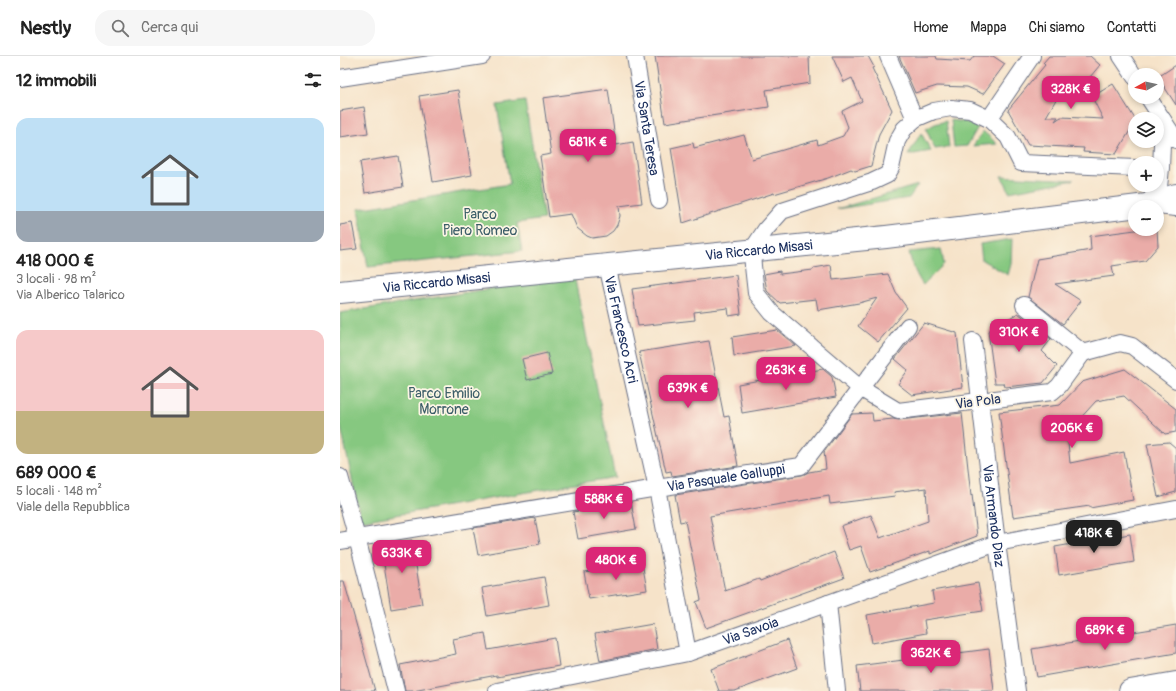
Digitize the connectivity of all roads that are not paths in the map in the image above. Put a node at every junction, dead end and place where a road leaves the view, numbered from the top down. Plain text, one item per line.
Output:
1 (482, 56) edge
2 (635, 56) edge
3 (888, 56) edge
4 (1032, 56) edge
5 (1121, 56) edge
6 (1129, 68) edge
7 (340, 78) edge
8 (915, 119) junction
9 (989, 119) junction
10 (1164, 122) edge
11 (1176, 140) edge
12 (1128, 168) edge
13 (1176, 195) edge
14 (659, 200) dead end
15 (1162, 200) edge
16 (1128, 207) edge
17 (1164, 207) edge
18 (1176, 208) edge
19 (752, 250) junction
20 (607, 265) junction
21 (340, 292) edge
22 (1024, 305) dead end
23 (908, 326) dead end
24 (973, 341) dead end
25 (1083, 353) junction
26 (1176, 380) edge
27 (860, 388) junction
28 (980, 400) junction
29 (340, 477) edge
30 (657, 488) junction
31 (1176, 509) edge
32 (357, 538) junction
33 (340, 541) edge
34 (996, 543) junction
35 (828, 604) junction
36 (688, 653) junction
37 (1176, 683) edge
38 (396, 691) edge
39 (497, 691) edge
40 (837, 691) edge
41 (1017, 691) edge
42 (1130, 691) edge

1 - 7 street
2 - 14 street, Via Santa Teresa
3 - 8 street
4 - 9 street
5 - 6 street
8 - 9 street
8 - 19 street
9 - 12 street
10 - 11 street
13 - 15 main road, Via Riccardo Misasi
16 - 19 main road, Via Riccardo Misasi
17 - 18 street
19 - 20 main road, Via Riccardo Misasi
19 - 27 street, Via Pola
20 - 21 main road, Via Riccardo Misasi
20 - 30 street, Via Francesco Acri
22 - 25 street
23 - 27 street, Via Pasquale Galluppi
24 - 28 street, Via Armando Diaz
25 - 26 street
25 - 28 street, Via Pola
27 - 28 street, Via Pola
27 - 30 street, Via Pasquale Galluppi
28 - 34 street, Via Armando Diaz
29 - 32 street
30 - 32 street, Via Pasquale Galluppi
30 - 36 street, Via Francesco Acri
31 - 34 street, Via Savoia
32 - 33 street, Via Pasquale Galluppi
32 - 38 street
34 - 35 street, Via Savoia
34 - 41 street, Via Armando Diaz
35 - 36 street, Via Savoia
35 - 40 street
36 - 39 street, Via Savoia
37 - 42 main road

